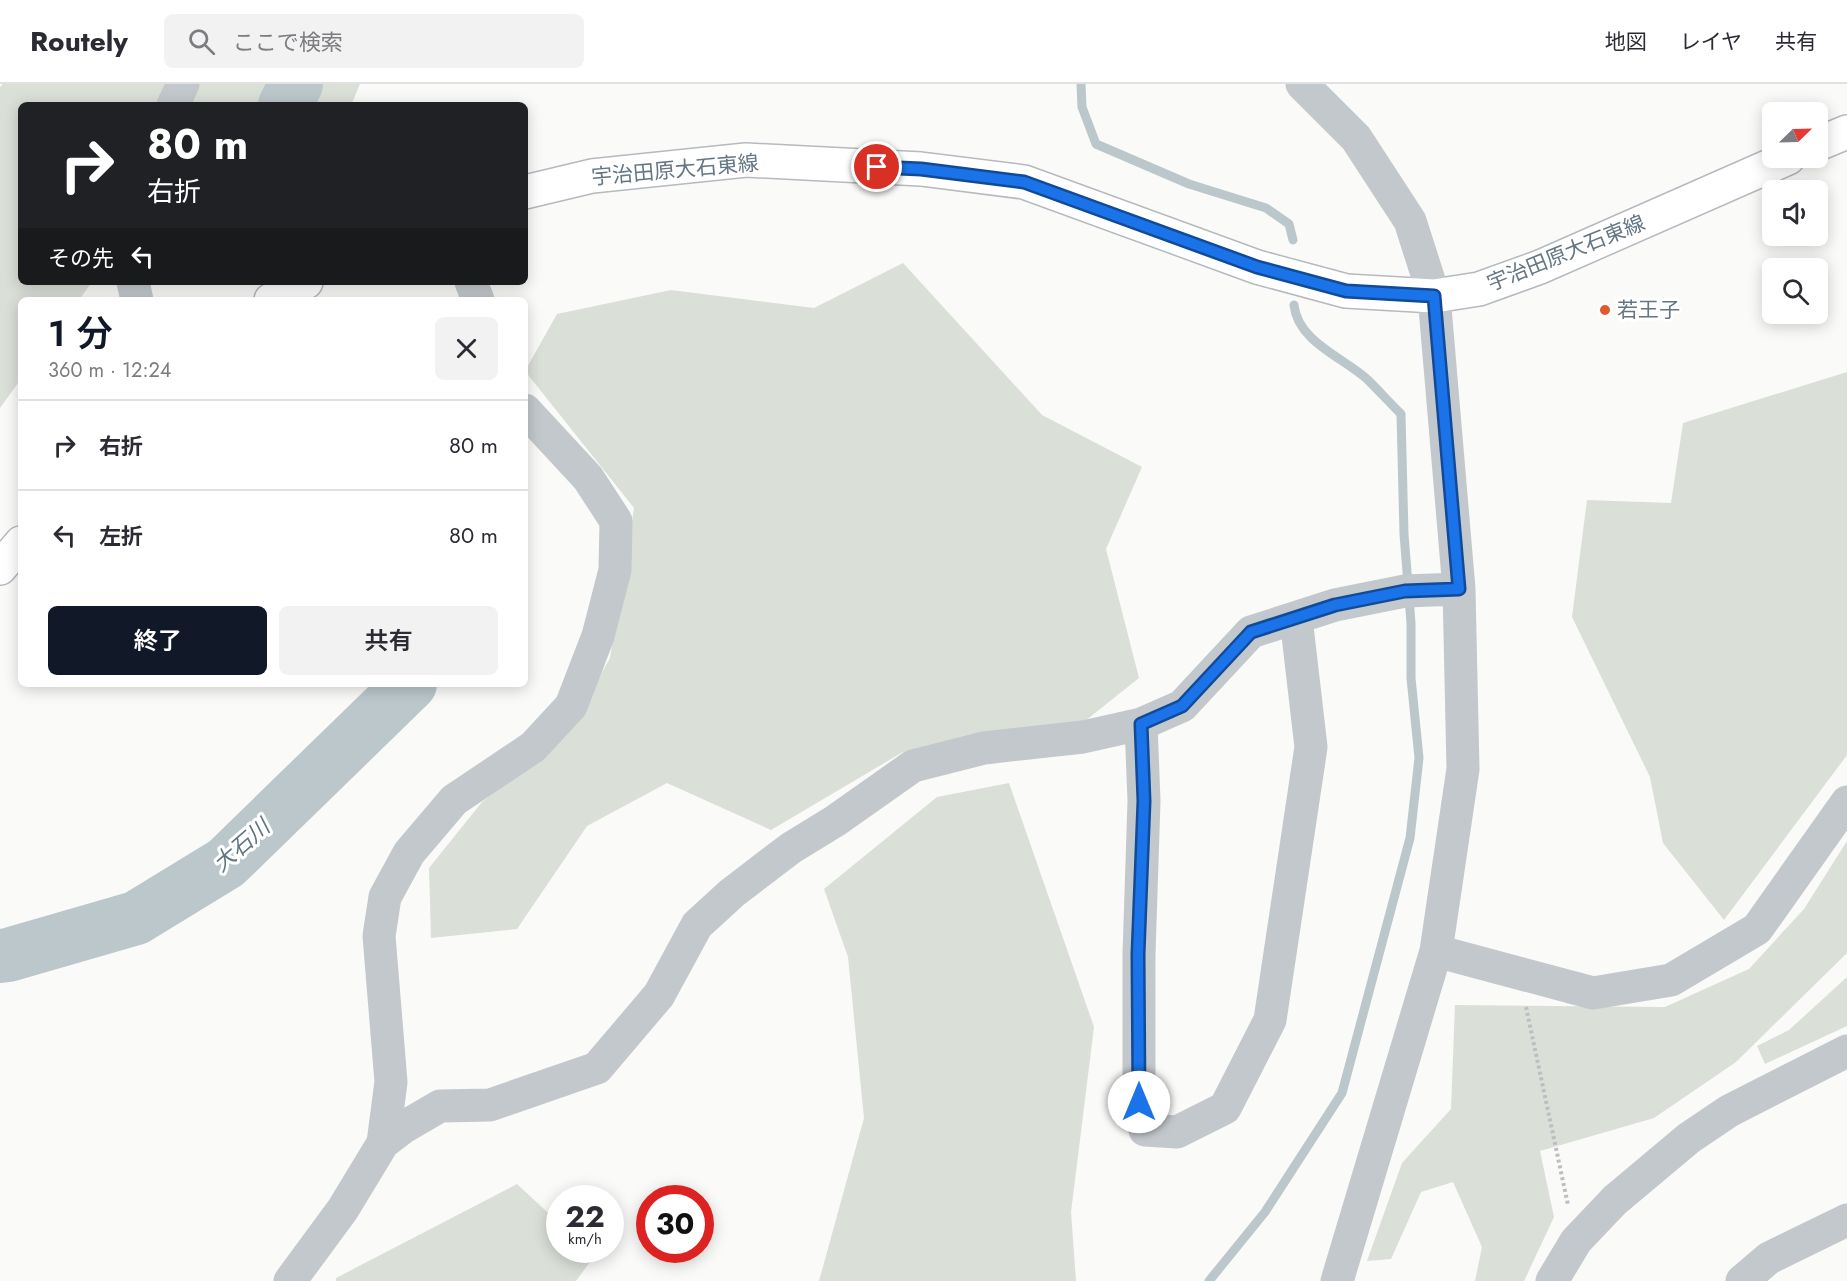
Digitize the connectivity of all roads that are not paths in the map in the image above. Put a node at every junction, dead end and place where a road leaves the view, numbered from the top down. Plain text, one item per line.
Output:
1 (183, 84) edge
2 (1302, 84) edge
3 (174, 102) edge
4 (1847, 132) edge
5 (1828, 140) edge
6 (1765, 168) edge
7 (528, 191) edge
8 (300, 285) edge
9 (1434, 296) junction
10 (277, 297) edge
11 (528, 413) edge
12 (18, 547) edge
13 (0, 568) edge
14 (1459, 589) junction
15 (1296, 618) junction
16 (1141, 724) junction
17 (1847, 802) edge
18 (1436, 951) junction
19 (1847, 1052) edge
20 (383, 1143) junction
21 (1847, 1220) edge
22 (290, 1281) edge
23 (1337, 1281) edge
24 (1552, 1281) edge
25 (1742, 1281) edge

1 - 3 street
2 - 9 street
4 - 5 main road
6 - 9 main road, 宇治田原大石東線
7 - 9 main road, 宇治田原大石東線
8 - 10 main road
9 - 14 street
11 - 20 street
12 - 13 main road
14 - 15 street
14 - 18 street
15 - 16 street
15 - 16 street
16 - 20 street
17 - 18 street
18 - 23 street
19 - 24 street
20 - 22 street
21 - 25 street

